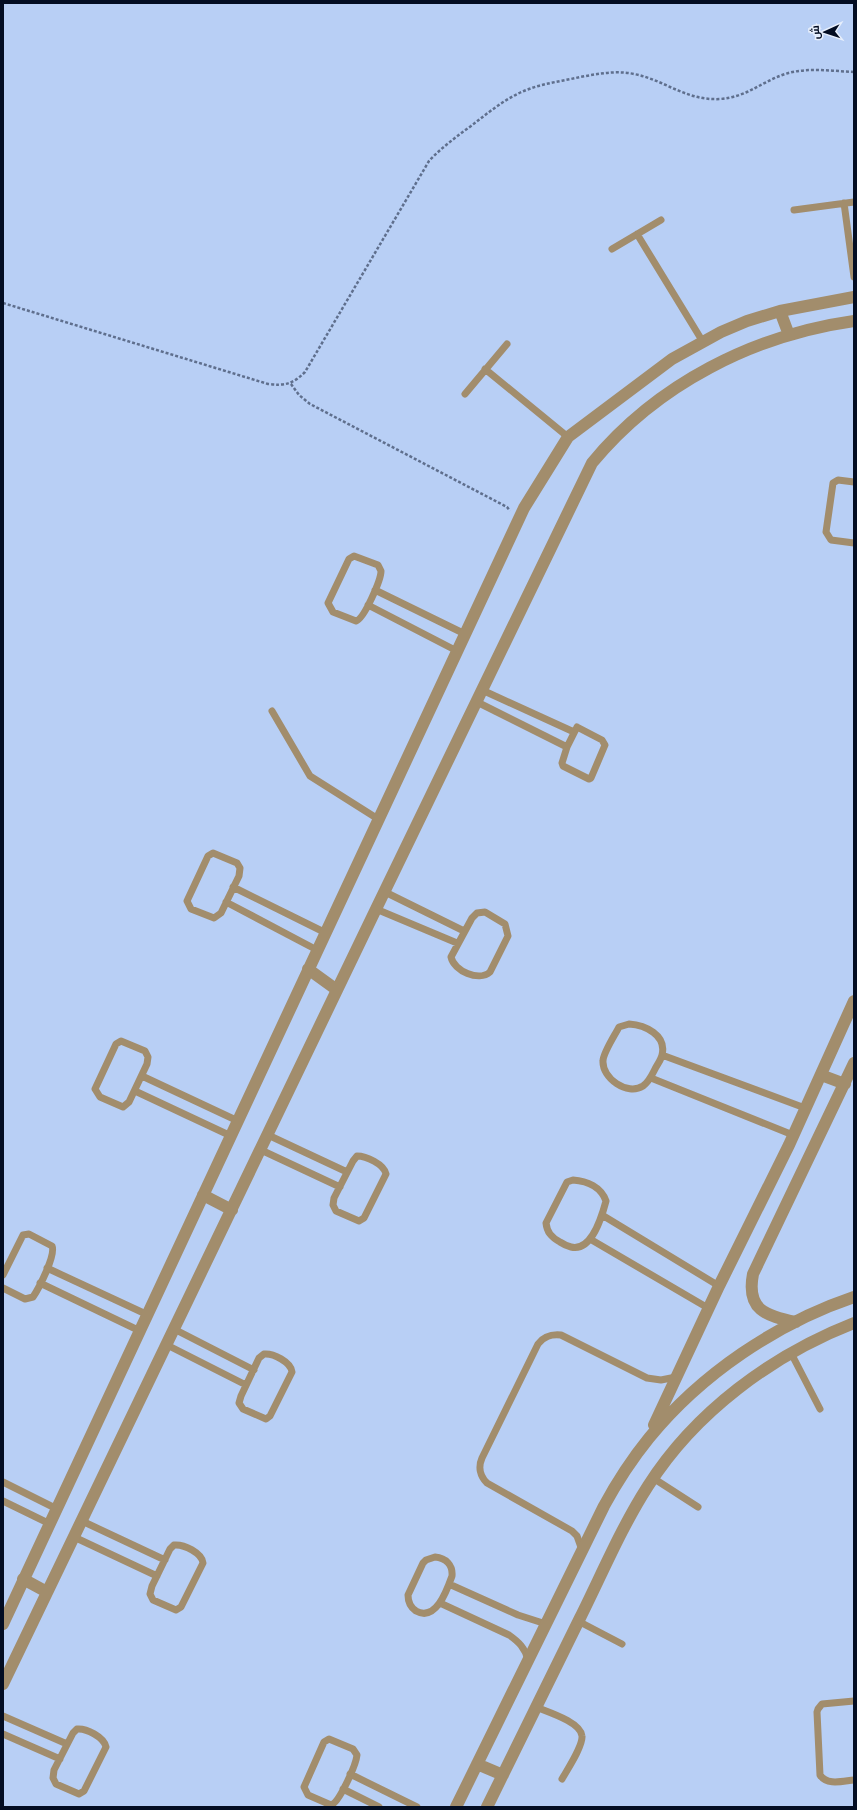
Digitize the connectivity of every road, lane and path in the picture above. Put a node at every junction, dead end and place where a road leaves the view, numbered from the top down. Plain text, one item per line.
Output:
1 (854, 72) edge
2 (854, 202) edge
3 (844, 203) junction
4 (794, 210) dead end
5 (661, 220) dead end
6 (637, 234) junction
7 (612, 249) dead end
8 (854, 276) edge
9 (854, 297) edge
10 (3, 303) edge
11 (780, 311) junction
12 (854, 321) edge
13 (789, 335) junction
14 (702, 342) junction
15 (507, 344) dead end
16 (485, 369) junction
17 (291, 384) junction
18 (465, 394) dead end
19 (568, 437) junction
20 (854, 482) edge
21 (507, 507) dead end
22 (854, 543) edge
23 (375, 590) junction
24 (368, 605) junction
25 (465, 634) junction
26 (457, 651) junction
27 (482, 690) junction
28 (477, 702) junction
29 (272, 711) dead end
30 (574, 732) junction
31 (567, 746) junction
32 (378, 819) junction
33 (233, 887) junction
34 (385, 892) junction
35 (226, 902) junction
36 (376, 909) junction
37 (464, 931) junction
38 (326, 933) junction
39 (457, 943) junction
40 (318, 950) junction
41 (308, 969) junction
42 (337, 990) junction
43 (854, 1001) edge
44 (662, 1055) junction
45 (854, 1063) edge
46 (821, 1075) junction
47 (142, 1076) junction
48 (651, 1078) junction
49 (845, 1084) junction
50 (135, 1091) junction
51 (805, 1108) junction
52 (238, 1121) junction
53 (268, 1134) junction
54 (793, 1135) junction
55 (231, 1136) junction
56 (261, 1150) junction
57 (347, 1172) junction
58 (340, 1187) junction
59 (203, 1195) junction
60 (232, 1210) junction
61 (602, 1216) junction
62 (590, 1239) junction
63 (47, 1268) junction
64 (3, 1275) edge
65 (40, 1283) junction
66 (719, 1286) junction
67 (3, 1288) edge
68 (854, 1298) edge
69 (708, 1308) junction
70 (148, 1315) junction
71 (796, 1322) junction
72 (854, 1323) edge
73 (174, 1329) junction
74 (140, 1331) junction
75 (167, 1344) junction
76 (790, 1353) junction
77 (254, 1370) junction
78 (676, 1377) junction
79 (246, 1385) junction
80 (820, 1409) dead end
81 (649, 1437) junction
82 (654, 1478) junction
83 (3, 1482) edge
84 (3, 1500) edge
85 (698, 1507) dead end
86 (57, 1509) junction
87 (82, 1521) junction
88 (50, 1524) junction
89 (74, 1537) junction
90 (582, 1550) junction
91 (165, 1560) junction
92 (157, 1576) junction
93 (24, 1579) junction
94 (449, 1584) junction
95 (48, 1592) junction
96 (440, 1603) junction
97 (578, 1621) junction
98 (3, 1624) edge
99 (546, 1624) junction
100 (622, 1644) dead end
101 (528, 1660) junction
102 (3, 1684) edge
103 (854, 1701) edge
104 (536, 1707) junction
105 (3, 1716) edge
106 (3, 1734) edge
107 (67, 1744) junction
108 (60, 1759) junction
109 (477, 1764) junction
110 (350, 1774) junction
111 (503, 1775) junction
112 (562, 1779) dead end
113 (854, 1780) edge
114 (343, 1789) junction
115 (379, 1807) edge
116 (417, 1807) edge
117 (456, 1807) edge
118 (487, 1807) edge

1 - 17 path
2 - 3 lane
3 - 4 lane
3 - 8 lane
5 - 6 lane
6 - 7 lane
6 - 14 lane
9 - 11 street
10 - 17 path
11 - 13 street
11 - 14 street
12 - 13 street
13 - 27 street
14 - 19 street
15 - 16 lane
16 - 18 lane
16 - 19 lane
17 - 21 path
19 - 25 street
20 - 22 lane
23 - 24 lane
23 - 24 lane
23 - 25 lane
24 - 26 lane
25 - 26 street
26 - 32 street
27 - 28 street
27 - 30 lane
28 - 31 lane
28 - 34 street
29 - 32 lane
30 - 31 lane
30 - 31 lane
32 - 38 street
33 - 35 lane
33 - 35 lane
33 - 38 lane
34 - 36 street
34 - 37 lane
35 - 40 lane
36 - 39 lane
36 - 42 street
37 - 39 lane
37 - 39 lane
38 - 40 street
40 - 41 street
41 - 42 street
41 - 52 street
42 - 53 street
43 - 46 street
44 - 48 lane
44 - 48 lane
44 - 51 lane
45 - 49 street
46 - 49 street
46 - 51 street
47 - 50 lane
47 - 50 lane
47 - 52 lane
48 - 54 lane
49 - 71 street
50 - 55 lane
51 - 54 street
52 - 55 street
53 - 56 street
53 - 57 lane
54 - 66 street
55 - 59 street
56 - 58 lane
56 - 60 street
57 - 58 lane
57 - 58 lane
59 - 60 street
59 - 70 street
60 - 73 street
61 - 62 lane
61 - 62 lane
61 - 66 lane
62 - 69 lane
63 - 64 lane
63 - 65 lane
63 - 70 lane
65 - 67 lane
65 - 74 lane
66 - 69 street
68 - 71 street
69 - 78 street
70 - 74 street
71 - 81 street
72 - 76 street
73 - 75 street
73 - 77 lane
74 - 86 street
75 - 79 lane
75 - 87 street
76 - 80 lane
76 - 82 street
77 - 79 lane
77 - 79 lane
78 - 81 street
78 - 90 lane
81 - 90 street
82 - 85 lane
82 - 97 street
83 - 86 lane
84 - 88 lane
86 - 88 street
87 - 89 street
87 - 91 lane
88 - 93 street
89 - 92 lane
89 - 95 street
90 - 99 street
91 - 92 lane
91 - 92 lane
93 - 95 street
93 - 98 street
94 - 96 lane
94 - 96 lane
94 - 99 lane
95 - 102 street
96 - 101 lane
97 - 100 lane
97 - 104 street
99 - 101 street
101 - 109 street
103 - 113 lane
104 - 111 street
104 - 112 lane
105 - 107 lane
106 - 108 lane
107 - 108 lane
107 - 108 lane
109 - 111 street
109 - 117 street
110 - 114 lane
110 - 114 lane
110 - 116 lane
111 - 118 street
114 - 115 lane

